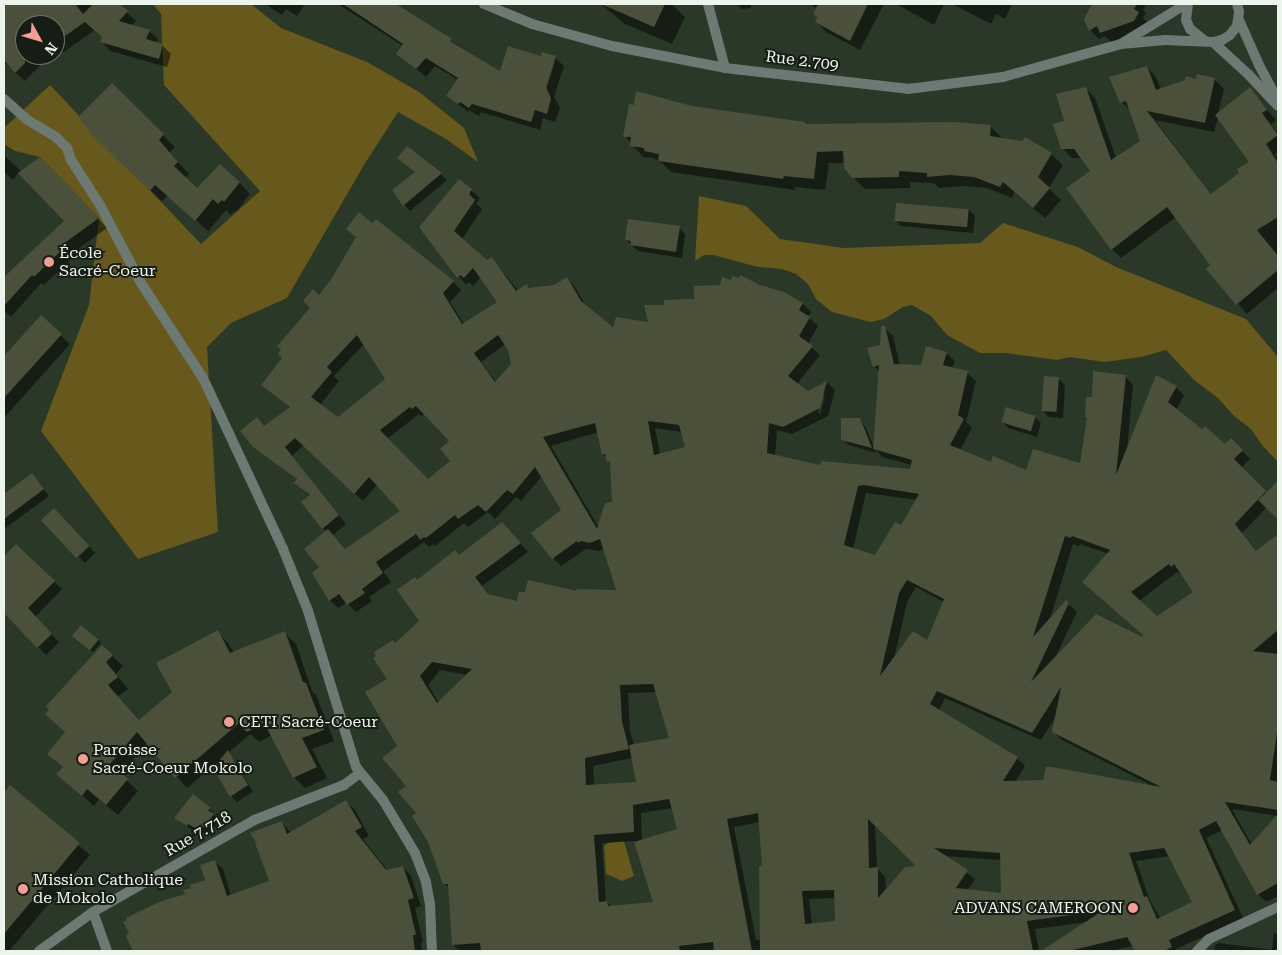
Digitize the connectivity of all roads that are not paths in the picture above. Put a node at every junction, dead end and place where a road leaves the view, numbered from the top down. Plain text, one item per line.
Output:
1 (484, 4) edge
2 (708, 4) edge
3 (1187, 4) edge
4 (1237, 4) edge
5 (1238, 20) junction
6 (1208, 41) junction
7 (1121, 44) junction
8 (725, 68) junction
9 (4, 99) edge
10 (1278, 100) edge
11 (1278, 106) edge
12 (360, 773) junction
13 (1278, 908) edge
14 (93, 912) junction
15 (39, 951) edge
16 (107, 951) edge
17 (432, 951) edge
18 (1197, 951) edge

1 - 8 street, Rue 2.709
2 - 8 street
3 - 6 street
3 - 7 street, Rue 2.709
4 - 5 street
5 - 6 street
5 - 10 street
6 - 7 street, Rue 2.709
6 - 11 street
7 - 8 street, Rue 2.709
9 - 12 street
12 - 14 street, Rue 7.718
12 - 17 street
13 - 18 street
14 - 15 street, Rue 7.718
14 - 16 street

